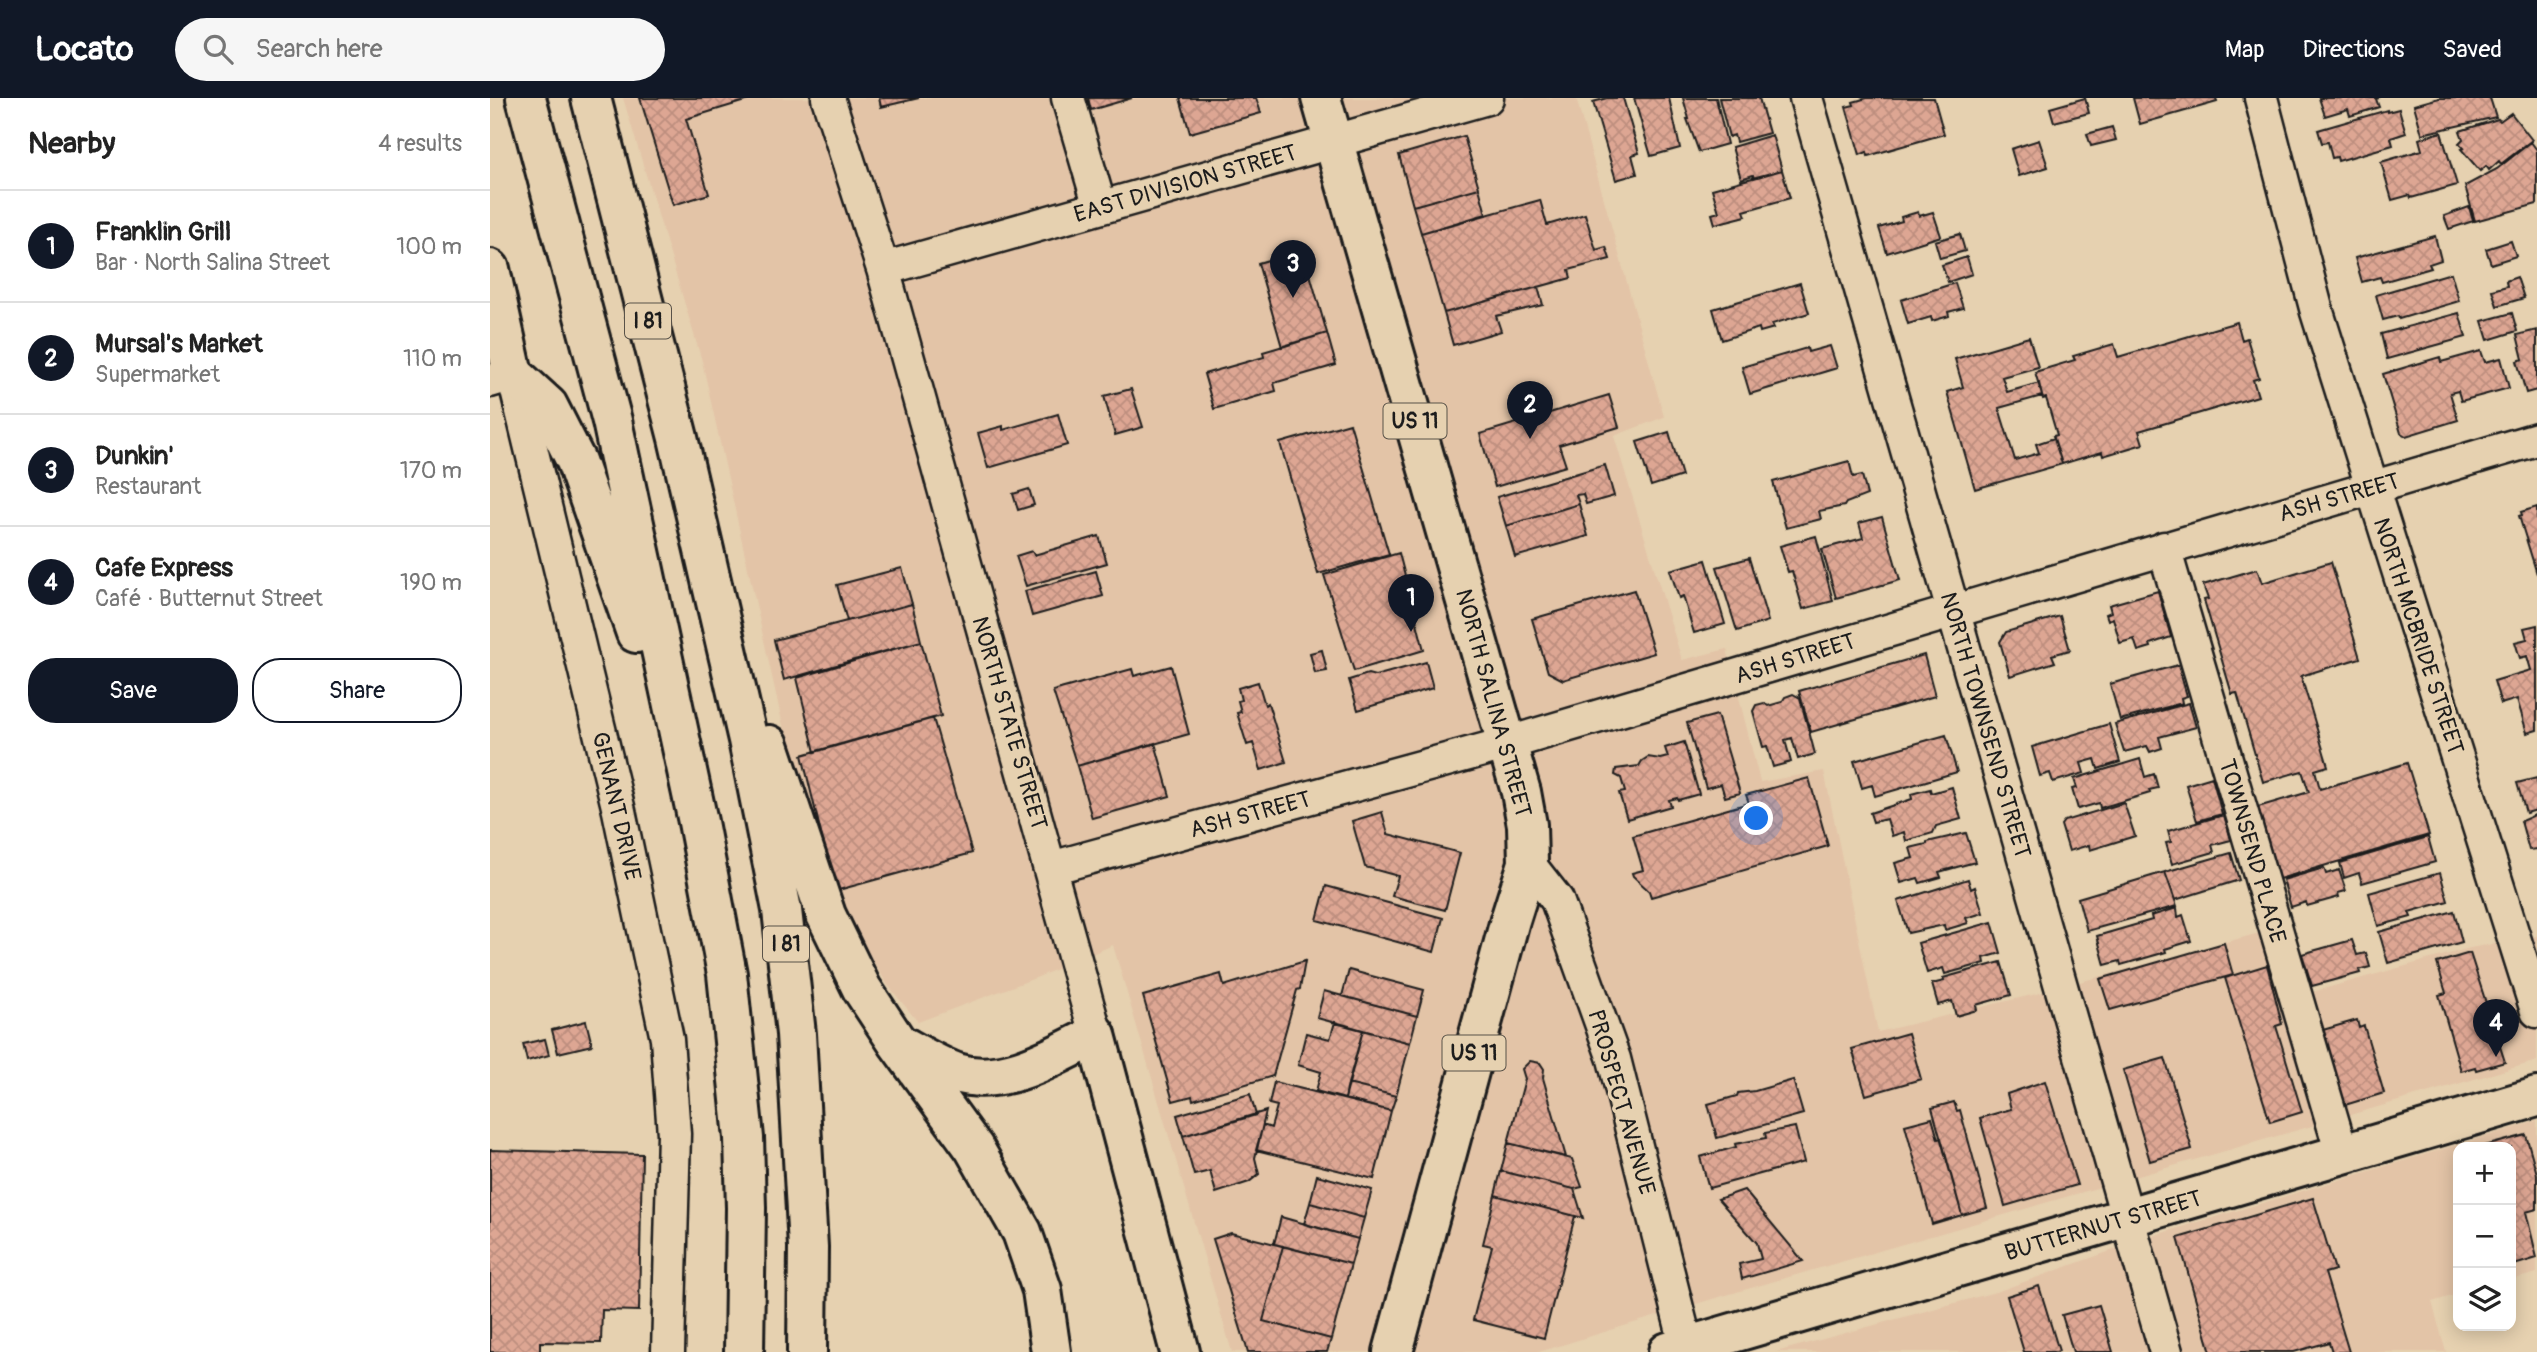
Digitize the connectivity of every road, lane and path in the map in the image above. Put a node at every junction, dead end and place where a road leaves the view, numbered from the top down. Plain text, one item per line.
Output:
1 (526, 98) edge
2 (591, 98) edge
3 (828, 98) edge
4 (1068, 98) edge
5 (1321, 98) edge
6 (1487, 98) edge
7 (1806, 98) edge
8 (2261, 98) edge
9 (1333, 141) junction
10 (1100, 207) junction
11 (490, 269) edge
12 (883, 269) junction
13 (501, 377) edge
14 (2537, 439) edge
15 (2371, 487) junction
16 (702, 545) junction
17 (2164, 548) junction
18 (1953, 611) junction
19 (1505, 744) junction
20 (698, 822) junction
21 (1528, 863) junction
22 (1051, 868) junction
23 (2537, 1011) edge
24 (1096, 1035) junction
25 (897, 1042) junction
26 (2537, 1097) edge
27 (2342, 1154) junction
28 (2127, 1218) junction
29 (1681, 1350) edge
30 (744, 1351) edge
31 (668, 1352) edge
32 (807, 1352) edge
33 (1051, 1352) edge
34 (1180, 1352) edge
35 (1394, 1352) edge
36 (2166, 1352) edge

1 - 20 main road
2 - 16 main road, I 81
3 - 12 street, NORTH STATE STREET
4 - 10 street
5 - 9 main road, NORTH SALINA STREET / US 11
6 - 9 street, EAST DIVISION STREET
7 - 18 street, NORTH TOWNSEND STREET
8 - 15 street, NORTH MCBRIDE STREET
9 - 10 street, EAST DIVISION STREET
9 - 19 main road, NORTH SALINA STREET / US 11
10 - 12 street, EAST DIVISION STREET
11 - 13 main road, GENANT DRIVE
12 - 22 street, NORTH STATE STREET
13 - 20 main road
13 - 31 street, GENANT DRIVE
14 - 15 street, ASH STREET
15 - 17 street, ASH STREET
15 - 23 street, NORTH MCBRIDE STREET
16 - 25 main road
16 - 32 main road, I 81
17 - 18 street, ASH STREET
17 - 27 street, TOWNSEND PLACE
18 - 19 street, ASH STREET
18 - 28 street, NORTH TOWNSEND STREET
19 - 21 main road, NORTH SALINA STREET / US 11
19 - 22 street, ASH STREET
20 - 30 main road
21 - 29 street, PROSPECT AVENUE
21 - 35 main road, NORTH SALINA STREET / US 11
22 - 24 street, NORTH STATE STREET
24 - 25 main road
24 - 34 main road, NORTH STATE STREET
25 - 33 main road
26 - 27 main road, BUTTERNUT STREET
27 - 28 main road, BUTTERNUT STREET
28 - 29 main road, BUTTERNUT STREET
28 - 36 street, NORTH TOWNSEND STREET

